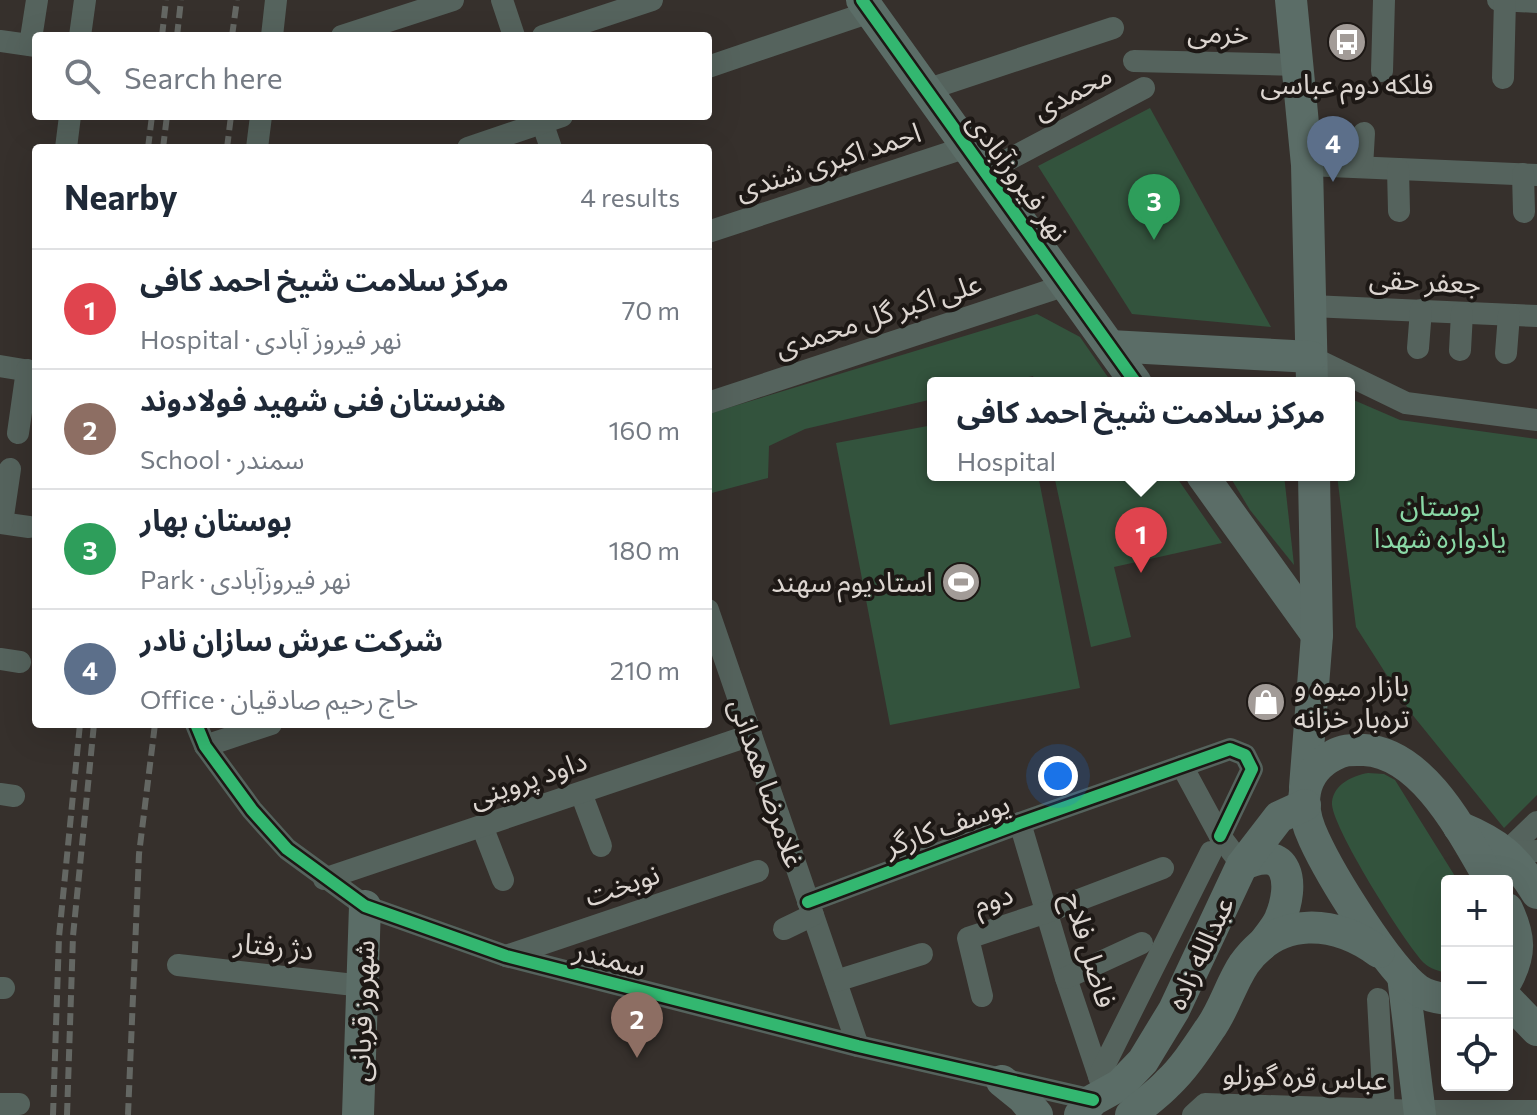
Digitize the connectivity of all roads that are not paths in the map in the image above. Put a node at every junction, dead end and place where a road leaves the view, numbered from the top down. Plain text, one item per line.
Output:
1 (37, 0) edge
2 (85, 0) edge
3 (276, 0) edge
4 (453, 0) edge
5 (502, 0) edge
6 (652, 0) edge
7 (1291, 0) edge
8 (1384, 0) edge
9 (1498, 0) edge
10 (1505, 0) edge
11 (1537, 2) edge
12 (866, 6) edge
13 (1113, 28) dead end
14 (34, 32) edge
15 (81, 32) edge
16 (272, 32) edge
17 (354, 32) edge
18 (513, 32) edge
19 (555, 32) edge
20 (0, 41) edge
21 (32, 45) edge
22 (1134, 61) dead end
23 (712, 65) edge
24 (1299, 65) junction
25 (1382, 71) dead end
26 (1503, 78) dead end
27 (1144, 88) dead end
28 (926, 90) junction
29 (70, 120) edge
30 (260, 120) edge
31 (543, 120) edge
32 (548, 120) edge
33 (1364, 133) dead end
34 (66, 144) edge
35 (258, 144) edge
36 (479, 144) edge
37 (551, 144) edge
38 (976, 159) junction
39 (1307, 165) junction
40 (1362, 167) junction
41 (1398, 169) junction
42 (1530, 174) edge
43 (1399, 211) dead end
44 (1524, 212) dead end
45 (712, 231) edge
46 (1066, 285) junction
47 (1311, 306) junction
48 (1421, 310) junction
49 (1462, 313) junction
50 (1509, 315) junction
51 (1537, 316) edge
52 (1110, 346) junction
53 (1418, 348) dead end
54 (1460, 350) dead end
55 (1506, 353) dead end
56 (0, 366) edge
57 (1312, 370) edge
58 (32, 371) edge
59 (1132, 377) edge
60 (1332, 377) edge
61 (1355, 385) edge
62 (712, 402) edge
63 (1537, 420) edge
64 (18, 433) dead end
65 (10, 469) dead end
66 (1206, 481) edge
67 (1314, 481) edge
68 (1, 523) edge
69 (29, 527) dead end
70 (712, 622) edge
71 (1317, 635) junction
72 (198, 728) edge
73 (259, 728) edge
74 (751, 735) junction
75 (205, 746) junction
76 (1182, 766) junction
77 (581, 793) junction
78 (1305, 799) junction
79 (1537, 822) edge
80 (1020, 823) junction
81 (482, 826) junction
82 (1458, 827) junction
83 (1216, 844) junction
84 (601, 846) dead end
85 (1521, 852) edge
86 (1242, 865) junction
87 (1163, 868) dead end
88 (758, 871) dead end
89 (1487, 875) edge
90 (324, 879) junction
91 (503, 880) dead end
92 (1537, 893) edge
93 (365, 906) junction
94 (811, 909) junction
95 (1047, 912) junction
96 (1513, 925) edge
97 (784, 929) dead end
98 (1142, 943) dead end
99 (1262, 945) junction
100 (922, 954) dead end
101 (506, 956) junction
102 (178, 965) dead end
103 (1513, 966) edge
104 (1397, 968) junction
105 (1066, 978) junction
106 (836, 981) junction
107 (363, 986) junction
108 (982, 996) dead end
109 (1441, 998) edge
110 (1378, 999) dead end
111 (1513, 1005) edge
112 (1537, 1030) edge
113 (858, 1046) junction
114 (1002, 1081) junction
115 (1094, 1096) edge
116 (1137, 1109) edge
117 (1384, 1109) junction
118 (1537, 1111) edge
119 (1420, 1113) edge
120 (358, 1115) edge
121 (1037, 1115) edge
122 (1193, 1115) edge

1 - 14 street
2 - 15 street
3 - 16 street
4 - 17 street
5 - 18 street
6 - 19 street
7 - 24 street
8 - 25 street
9 - 10 street
10 - 11 street
10 - 26 street
12 - 23 street
12 - 28 street, نهر فیروزآبادی
13 - 28 street
20 - 21 street
22 - 24 street, خرمی
24 - 39 street
27 - 38 street, محمدی
28 - 38 street, نهر فیروزآبادی
29 - 34 street
30 - 35 street
31 - 36 street
32 - 37 street
33 - 40 street
38 - 45 street, احمد اکبری شندی
38 - 46 street, نهر فیروزآبادی
39 - 40 street
39 - 47 street
40 - 41 street
41 - 42 street
41 - 43 street
42 - 44 street
46 - 52 street, نهر فیروزآبادی
46 - 62 street, علی اکبر گل محمدی
47 - 48 street, جعفر حقی
47 - 57 street
48 - 49 street, جعفر حقی
48 - 53 street
49 - 50 street, جعفر حقی
49 - 54 street
50 - 51 street, جعفر حقی
50 - 55 street
52 - 57 street
52 - 59 street, نهر فیروزآبادی
56 - 58 street
57 - 60 street
58 - 64 street
61 - 63 street
65 - 68 street
66 - 71 street
67 - 71 street
68 - 69 street
70 - 74 street, غلامرضا همدانی
71 - 78 street
72 - 75 street, سمندر
73 - 75 street
74 - 77 street, داود پروینی
74 - 94 street, غلامرضا همدانی
75 - 90 street, سمندر
76 - 80 street, یوسف کارگر
76 - 83 street
76 - 83 street, یوسف کارگر
77 - 81 street, داود پروینی
77 - 84 street
78 - 82 street
78 - 86 street, عبدالله زاده
78 - 104 street
79 - 85 street
80 - 94 street, یوسف کارگر
80 - 95 street, فاضل فلاح
81 - 90 street, داود پروینی
81 - 91 street
82 - 85 street
82 - 89 street
83 - 86 street
83 - 115 street
85 - 92 street
86 - 99 street
86 - 115 street, عبدالله زاده
87 - 95 street
88 - 101 street, نوبخت
90 - 93 street, سمندر
93 - 101 street, سمندر
93 - 107 street, شهروز قربانی
94 - 97 street, یوسف کارگر
94 - 106 street, غلامرضا همدانی
95 - 105 street, فاضل فلاح
95 - 108 street, دوم
96 - 103 street
98 - 105 street
99 - 104 street, عبدالله زاده
99 - 116 street, عبدالله زاده
100 - 106 street
101 - 113 street, سمندر
102 - 107 street, دژ رفتار
104 - 109 street, عبدالله زاده
104 - 119 street
105 - 115 street, فاضل فلاح
106 - 113 street, غلامرضا همدانی
107 - 120 street, شهروز قربانی
110 - 117 street
111 - 112 street
113 - 114 street, سمندر
114 - 115 street, سمندر
114 - 121 street
117 - 119 street, عباس قره گوزلو
117 - 122 street, عباس قره گوزلو
118 - 119 street, عباس قره گوزلو

